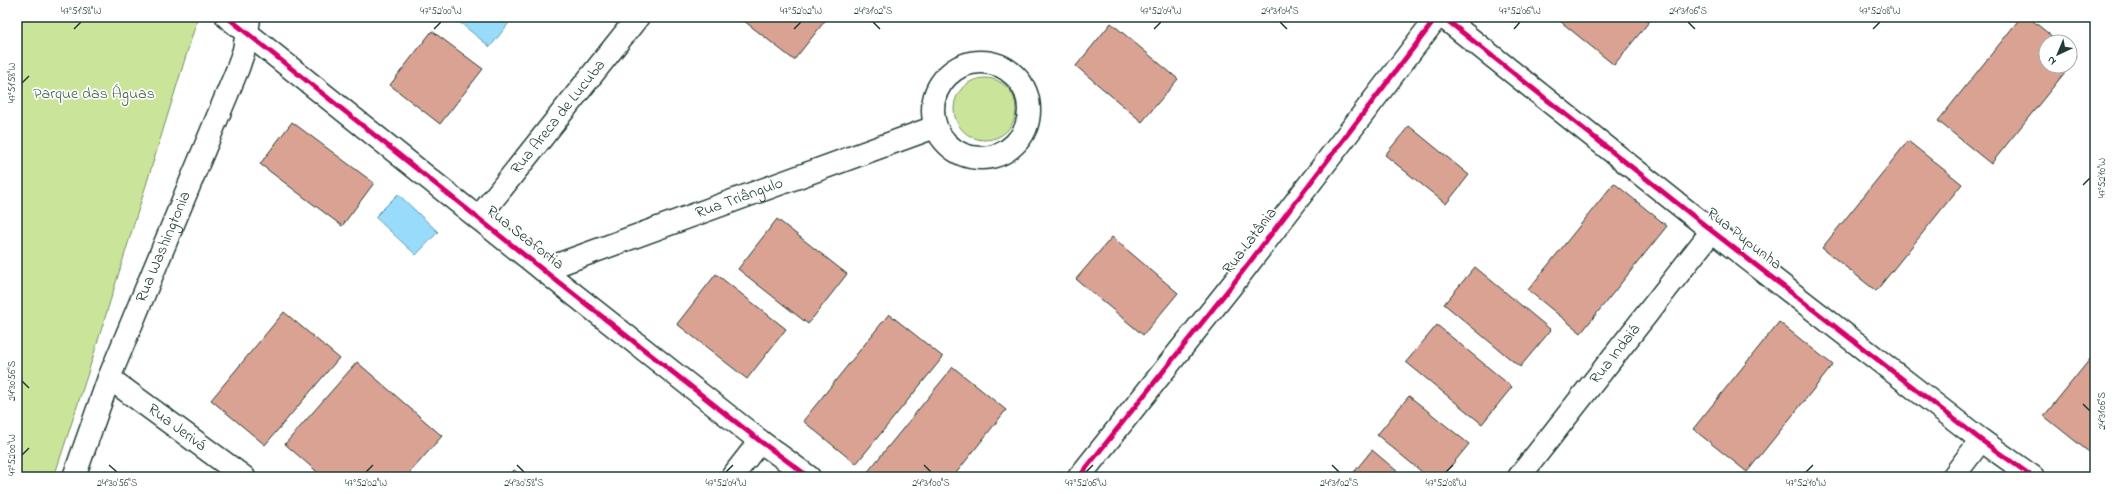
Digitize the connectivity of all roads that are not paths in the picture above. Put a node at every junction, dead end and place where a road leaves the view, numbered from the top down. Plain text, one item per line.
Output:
1 (227, 17) edge
2 (638, 17) edge
3 (1437, 17) edge
4 (1443, 17) edge
5 (248, 24) edge
6 (935, 127) junction
7 (478, 218) junction
8 (1712, 231) junction
9 (544, 270) junction
10 (109, 378) junction
11 (1981, 440) junction
12 (760, 441) junction
13 (74, 477) edge
14 (244, 477) edge
15 (732, 477) edge
16 (809, 477) edge
17 (1079, 477) edge
18 (1519, 477) edge
19 (1954, 477) edge
20 (2033, 477) edge

1 - 5 street, Rua Seafortia
2 - 7 street, Rua Areca de Lucuba
3 - 17 street, Rua Latânia
4 - 8 street, Rua Pupunha
5 - 7 street, Rua Seafortia
5 - 10 street, Rua Washingtonia
6 - 6 street
6 - 9 street, Rua Triângulo
7 - 9 street, Rua Seafortia
8 - 11 street, Rua Pupunha
8 - 18 street, Rua Indaiá
9 - 12 street, Rua Seafortia
10 - 13 street, Rua Washingtonia
10 - 14 street, Rua Jerivá
11 - 19 street
11 - 20 street, Rua Pupunha
12 - 15 street
12 - 16 street, Rua Seafortia

